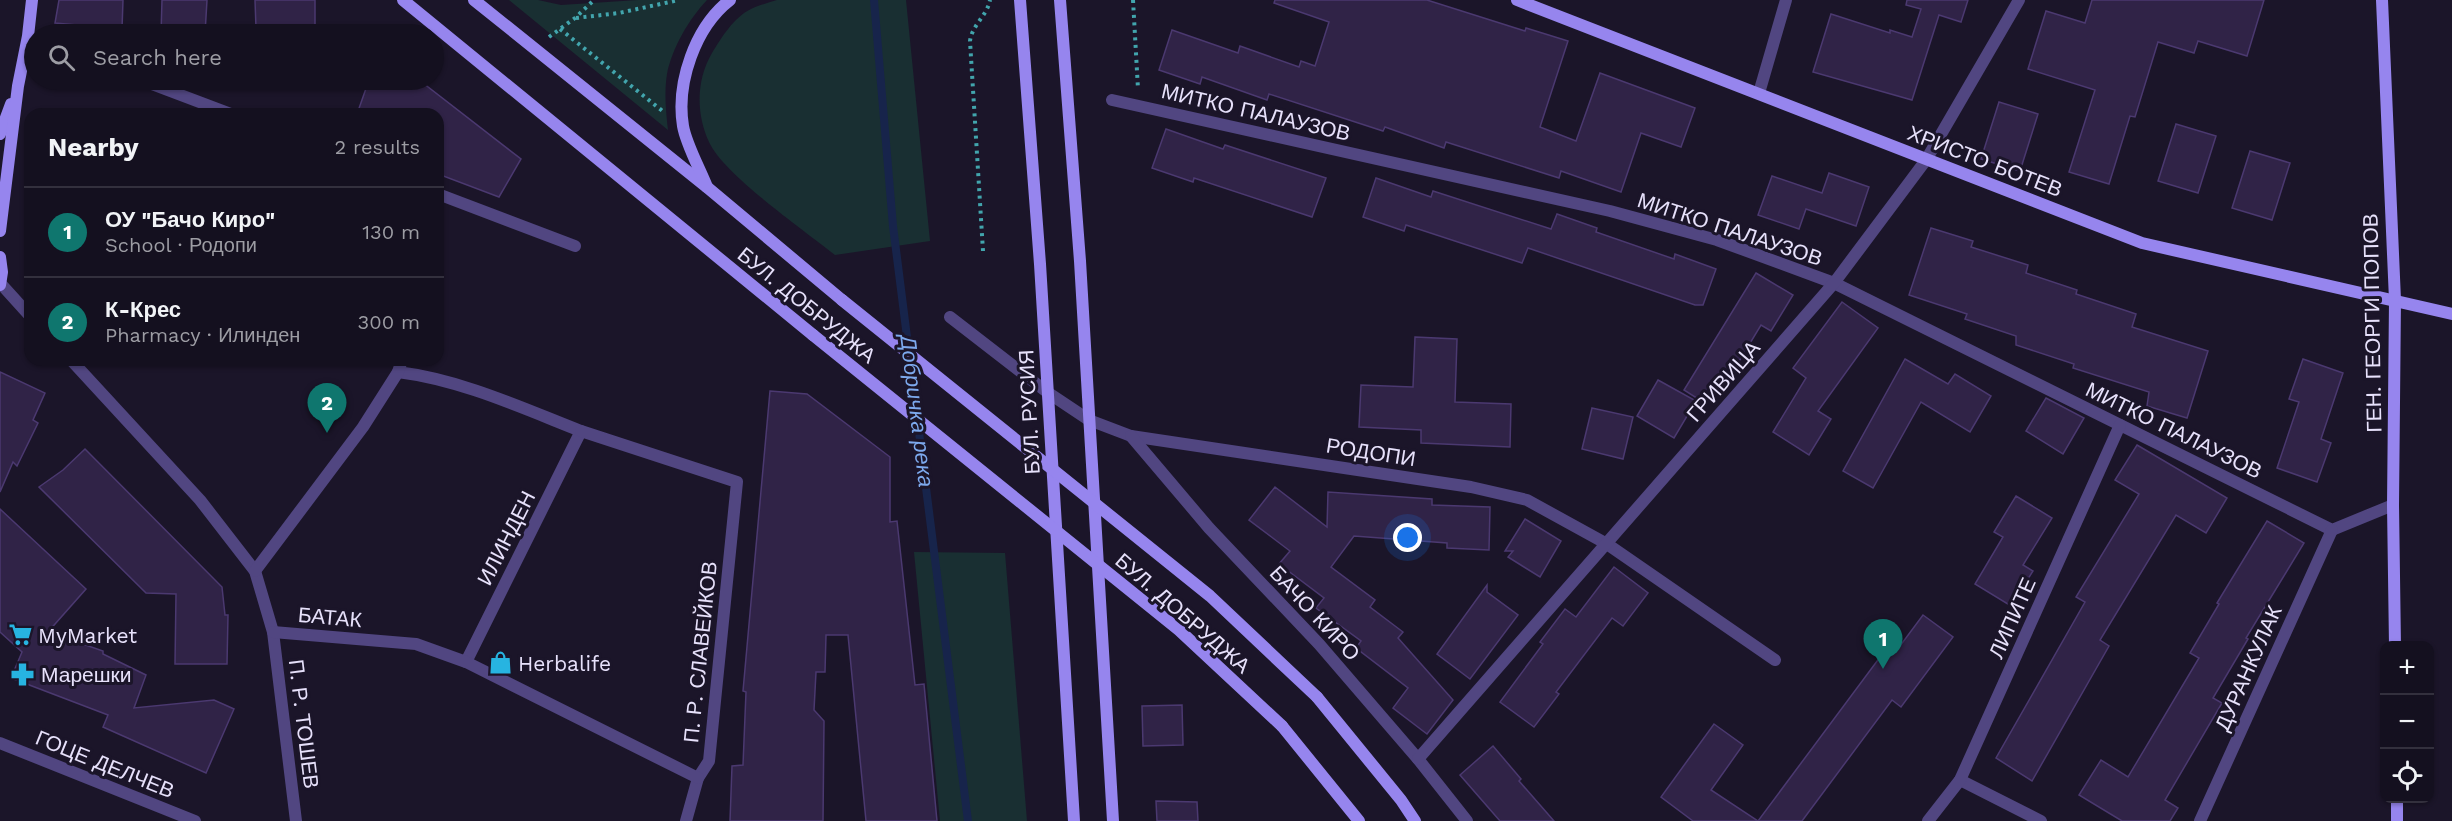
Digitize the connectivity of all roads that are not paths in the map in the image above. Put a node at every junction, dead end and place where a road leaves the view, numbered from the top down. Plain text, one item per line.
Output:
1 (32, 0) edge
2 (403, 0) edge
3 (474, 0) edge
4 (730, 0) edge
5 (1020, 0) edge
6 (1060, 0) edge
7 (1517, 0) edge
8 (1786, 0) edge
9 (2019, 0) edge
10 (2382, 0) edge
11 (31, 24) edge
12 (432, 24) edge
13 (444, 34) edge
14 (24, 63) edge
15 (18, 86) junction
16 (167, 90) edge
17 (1759, 93) junction
18 (1112, 100) dead end
19 (215, 108) edge
20 (0, 134) edge
21 (1926, 160) junction
22 (708, 188) junction
23 (444, 196) edge
24 (0, 231) edge
25 (575, 246) dead end
26 (0, 257) edge
27 (1834, 283) junction
28 (0, 284) edge
29 (2395, 300) junction
30 (24, 310) edge
31 (2452, 314) edge
32 (950, 317) dead end
33 (77, 366) edge
34 (400, 366) edge
35 (398, 372) junction
36 (1047, 392) junction
37 (1089, 420) junction
38 (2120, 425) junction
39 (581, 431) junction
40 (1131, 436) junction
41 (2393, 505) junction
42 (2332, 530) junction
43 (1607, 544) junction
44 (255, 571) junction
45 (273, 632) junction
46 (2395, 641) edge
47 (1775, 660) dead end
48 (466, 662) junction
49 (1, 746) edge
50 (1418, 759) junction
51 (698, 778) junction
52 (1960, 780) junction
53 (2397, 803) edge
54 (195, 821) edge
55 (296, 821) edge
56 (686, 821) edge
57 (1074, 821) edge
58 (1113, 821) edge
59 (1359, 821) edge
60 (1415, 821) edge
61 (1467, 821) edge
62 (1928, 821) edge
63 (2041, 821) edge
64 (2200, 821) edge
65 (2397, 821) edge

1 - 11 main road
2 - 12 main road, БУЛ. ДОБРУДЖА, bridge
3 - 22 main road, БУЛ. ДОБРУДЖА
4 - 22 main road
5 - 36 main road, БУЛ. РУСИЯ
6 - 37 main road
7 - 17 main road, ХРИСТО БОТЕВ
8 - 17 street
9 - 21 street, ГРИВИЦА
10 - 29 main road, ГЕН. ГЕОРГИ ПОПОВ
13 - 59 main road, БУЛ. ДОБРУДЖА, bridge
14 - 15 main road
15 - 20 main road
15 - 24 main road
16 - 19 street
17 - 21 main road, ХРИСТО БОТЕВ
18 - 27 street, МИТКО ПАЛАУЗОВ
21 - 27 street, ГРИВИЦА
21 - 29 main road, ХРИСТО БОТЕВ
22 - 60 main road, БУЛ. ДОБРУДЖА, bridge
23 - 25 street
26 - 28 main road
27 - 38 street, МИТКО ПАЛАУЗОВ
27 - 43 street, ГРИВИЦА
28 - 30 street
29 - 31 main road, ХРИСТО БОТЕВ
29 - 41 main road, ГЕН. ГЕОРГИ ПОПОВ
32 - 36 street, РОДОПИ
33 - 44 street, БАТАК
34 - 35 street
35 - 39 street
35 - 44 street
36 - 37 street, РОДОПИ
36 - 57 main road, БУЛ. РУСИЯ
37 - 40 street, РОДОПИ
37 - 58 main road
38 - 42 street, МИТКО ПАЛАУЗОВ
38 - 52 street, ЛИПИТЕ
39 - 48 street, ИЛИНДЕН
39 - 51 street, П. Р. СЛАВЕЙКОВ
40 - 43 street, РОДОПИ
40 - 50 street, БАЧО КИРО
41 - 42 street
41 - 46 main road, ГЕН. ГЕОРГИ ПОПОВ
42 - 64 street, ДУРАНКУЛАК
43 - 47 street, РОДОПИ
43 - 50 street, ГРИВИЦА
44 - 45 street, БАТАК
45 - 48 street, БАТАК
45 - 55 street, П. Р. ТОШЕВ
48 - 51 street, БАТАК
49 - 54 street, ГОЦЕ ДЕЛЧЕВ
50 - 61 street, БАЧО КИРО
51 - 56 street, П. Р. СЛАВЕЙКОВ
52 - 62 street, ЛИПИТЕ
52 - 63 street
53 - 65 main road

